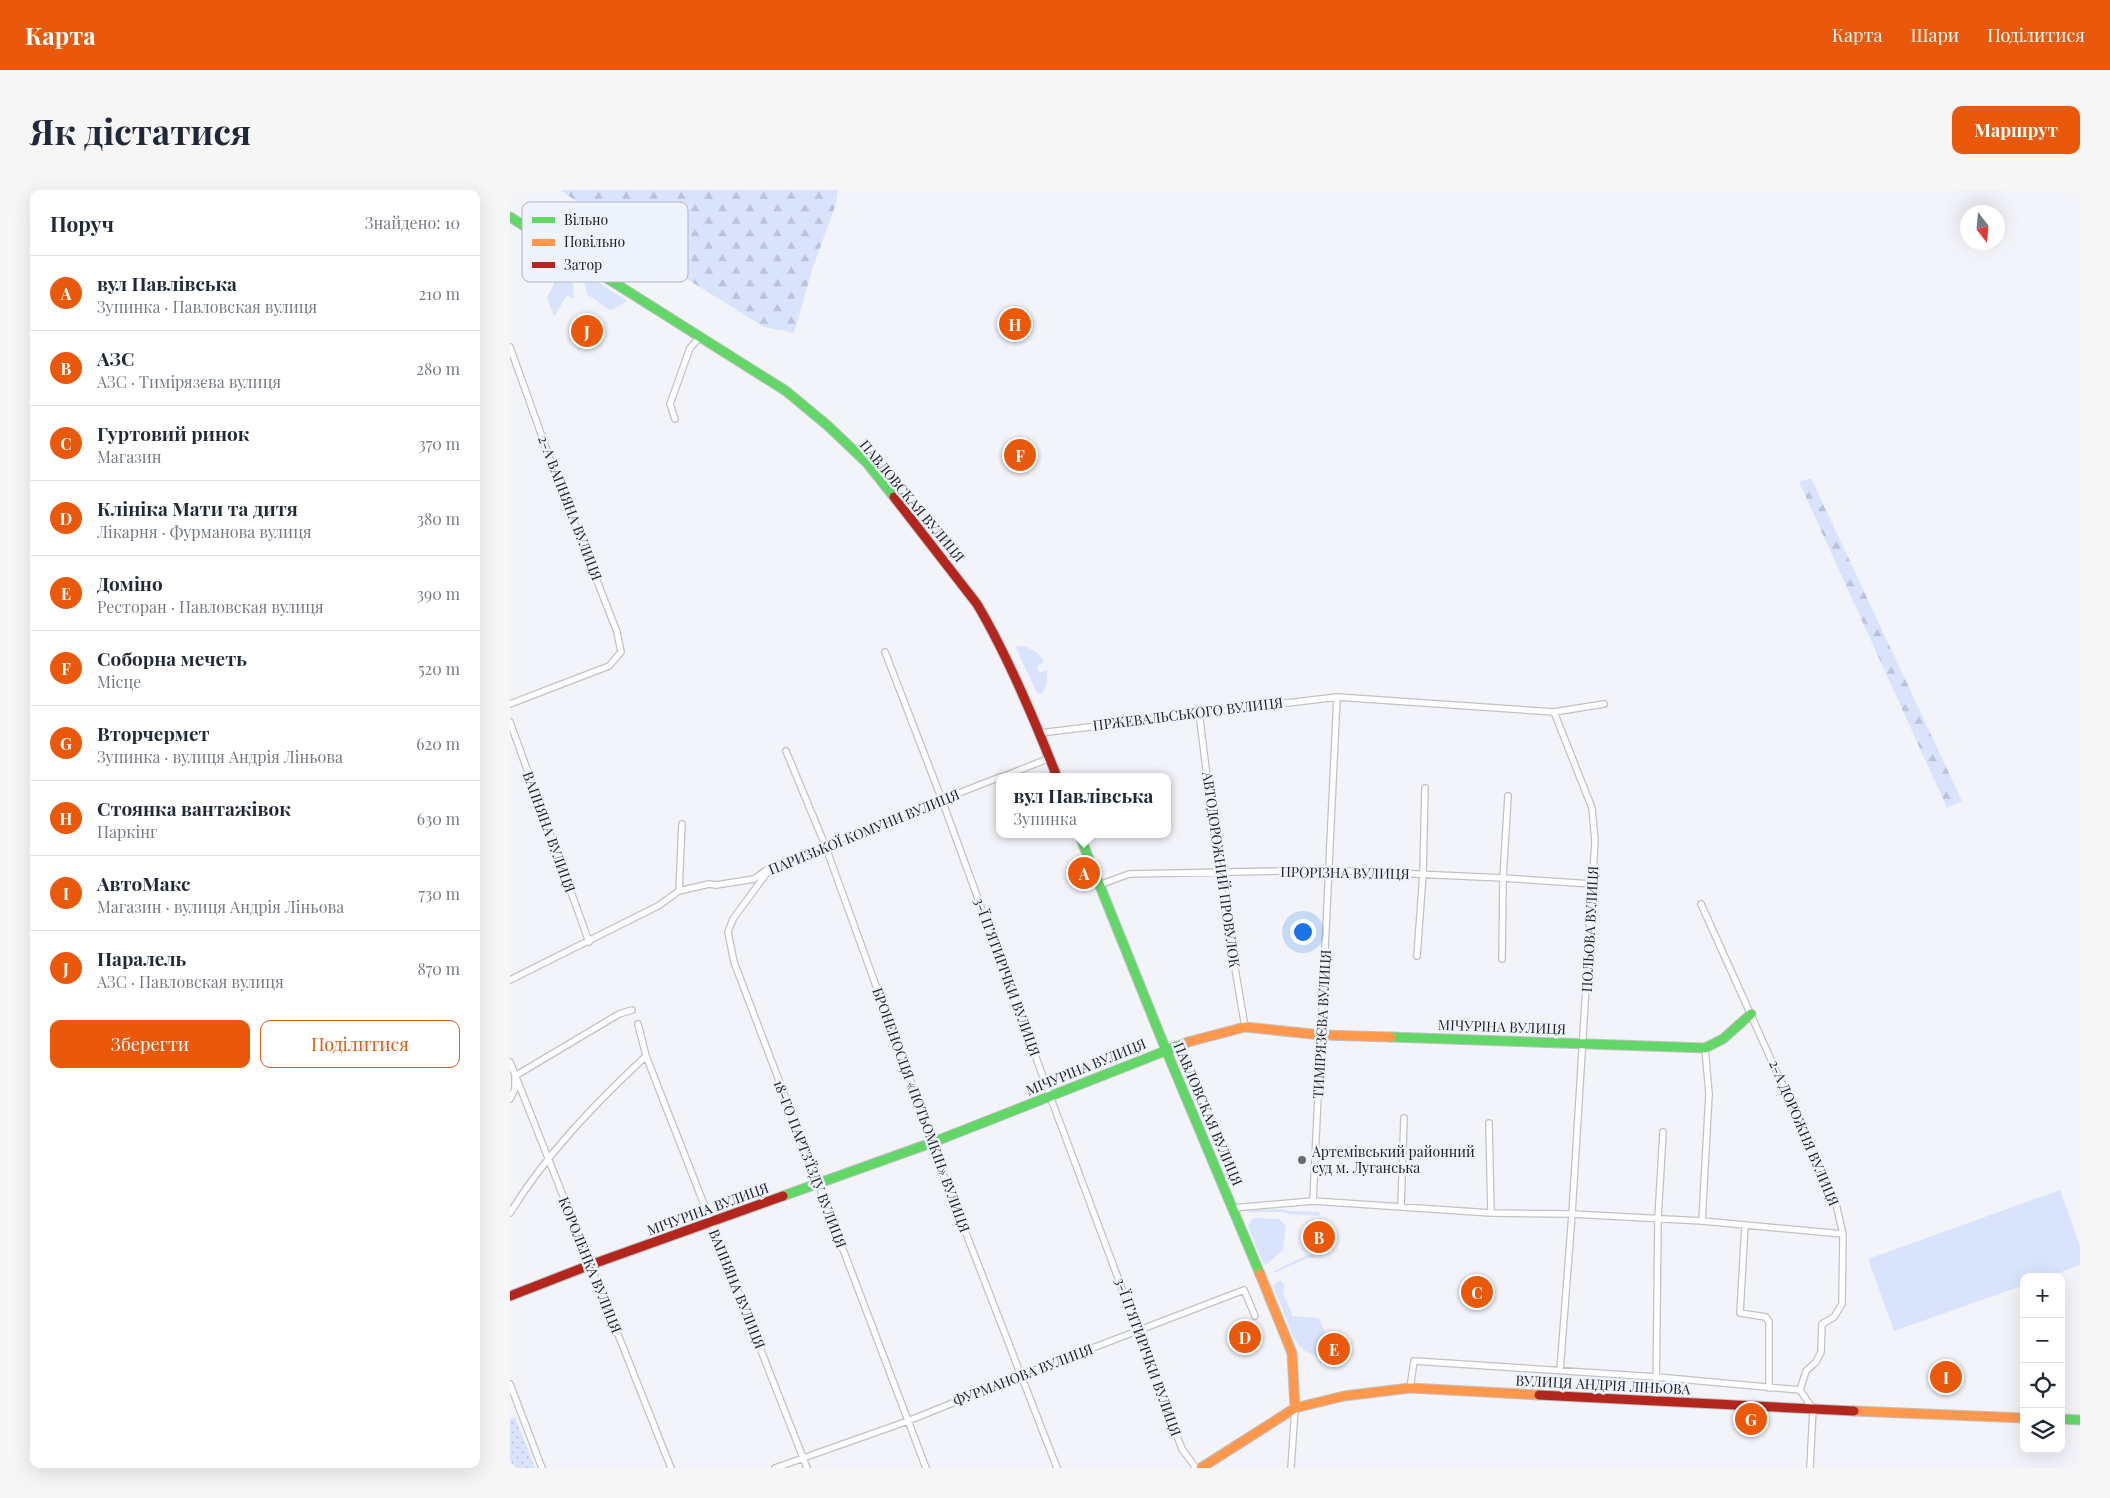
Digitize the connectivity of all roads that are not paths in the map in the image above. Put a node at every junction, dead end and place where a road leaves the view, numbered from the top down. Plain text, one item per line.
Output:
1 (510, 217) edge
2 (522, 224) edge
3 (615, 282) edge
4 (700, 337) junction
5 (510, 348) edge
6 (676, 419) dead end
7 (885, 652) dead end
8 (1337, 697) junction
9 (510, 704) edge
10 (1604, 704) dead end
11 (1199, 712) junction
12 (1554, 712) junction
13 (510, 722) edge
14 (1040, 733) junction
15 (786, 751) dead end
16 (1050, 758) junction
17 (1011, 773) edge
18 (1056, 773) edge
19 (996, 779) edge
20 (1425, 788) dead end
21 (1508, 796) dead end
22 (942, 800) junction
23 (682, 824) dead end
24 (1081, 838) edge
25 (825, 845) junction
26 (772, 866) junction
27 (1328, 870) junction
28 (1219, 874) junction
29 (1423, 874) junction
30 (1503, 878) junction
31 (1592, 884) junction
32 (1099, 885) junction
33 (679, 891) junction
34 (1701, 904) dead end
35 (589, 942) junction
36 (1417, 956) dead end
37 (1502, 959) dead end
38 (510, 980) edge
39 (632, 1010) dead end
40 (1751, 1014) junction
41 (638, 1024) dead end
42 (1245, 1027) junction
43 (1321, 1035) junction
44 (1583, 1043) junction
45 (1705, 1048) junction
46 (1166, 1050) junction
47 (646, 1056) junction
48 (510, 1062) edge
49 (515, 1076) junction
50 (1050, 1096) junction
51 (510, 1099) edge
52 (1404, 1118) dead end
53 (1489, 1123) dead end
54 (1663, 1132) dead end
55 (931, 1143) junction
56 (547, 1158) junction
57 (817, 1184) junction
58 (1313, 1202) junction
59 (1401, 1207) junction
60 (1233, 1208) junction
61 (510, 1213) edge
62 (1491, 1213) junction
63 (1572, 1214) junction
64 (1658, 1219) junction
65 (1702, 1221) junction
66 (710, 1222) junction
67 (1745, 1225) junction
68 (1843, 1234) junction
69 (590, 1265) junction
70 (510, 1296) edge
71 (1255, 1316) dead end
72 (1138, 1330) junction
73 (1560, 1371) junction
74 (1022, 1374) junction
75 (1657, 1377) junction
76 (510, 1384) edge
77 (1410, 1388) junction
78 (1769, 1388) junction
79 (1800, 1390) junction
80 (1656, 1402) junction
81 (1295, 1408) junction
82 (1813, 1409) junction
83 (2020, 1418) edge
84 (2065, 1419) edge
85 (2080, 1420) edge
86 (908, 1421) junction
87 (803, 1458) junction
88 (542, 1468) edge
89 (671, 1468) edge
90 (775, 1468) edge
91 (807, 1468) edge
92 (926, 1468) edge
93 (1057, 1468) edge
94 (1196, 1468) edge
95 (1201, 1468) edge
96 (1291, 1468) edge
97 (1810, 1468) edge

1 - 2 main road, ПАВЛОВСКАЯ ВУЛИЦЯ
3 - 4 main road, ПАВЛОВСКАЯ ВУЛИЦЯ
4 - 6 street
4 - 14 main road, ПАВЛОВСКАЯ ВУЛИЦЯ
5 - 9 street, 2-А ВАПНЯНА ВУЛИЦЯ
7 - 22 street, 3-Ї П’ЯТИРІЧКИ ВУЛИЦЯ
8 - 11 street, ПРЖЕВАЛЬСЬКОГО ВУЛИЦЯ
8 - 12 street
8 - 27 street, ТИМІРЯЗЄВА ВУЛИЦЯ
10 - 12 street
11 - 14 street, ПРЖЕВАЛЬСЬКОГО ВУЛИЦЯ
11 - 28 street, АВТОДОРОЖНИЙ ПРОВУЛОК
12 - 31 street, ПОЛЬОВА ВУЛИЦЯ
13 - 35 street, ВАПНЯНА ВУЛИЦЯ
14 - 16 main road, ПАВЛОВСКАЯ ВУЛИЦЯ
15 - 25 street, БРОНЕНОСЦЯ «ПОТЬОМКІН» ВУЛИЦЯ
16 - 17 street, ПАРИЗЬКОЇ КОМУНИ ВУЛИЦЯ
16 - 18 main road, ПАВЛОВСКАЯ ВУЛИЦЯ
19 - 22 street, ПАРИЗЬКОЇ КОМУНИ ВУЛИЦЯ
20 - 29 street
21 - 30 street
22 - 25 street, ПАРИЗЬКОЇ КОМУНИ ВУЛИЦЯ
22 - 50 street, 3-Ї П’ЯТИРІЧКИ ВУЛИЦЯ
23 - 33 street
24 - 32 main road, ПАВЛОВСКАЯ ВУЛИЦЯ
25 - 26 street, ПАРИЗЬКОЇ КОМУНИ ВУЛИЦЯ
25 - 55 street, БРОНЕНОСЦЯ «ПОТЬОМКІН» ВУЛИЦЯ
26 - 33 street, ПАРИЗЬКОЇ КОМУНИ ВУЛИЦЯ
26 - 57 street, 18-ГО ПАРТЗ’ЇЗДУ ВУЛИЦЯ
27 - 28 street, ПРОРІЗНА ВУЛИЦЯ
27 - 29 street, ПРОРІЗНА ВУЛИЦЯ
27 - 43 street, ТИМІРЯЗЄВА ВУЛИЦЯ
28 - 32 street, ПРОРІЗНА ВУЛИЦЯ
28 - 42 street, АВТОДОРОЖНИЙ ПРОВУЛОК
29 - 30 street, ПРОРІЗНА ВУЛИЦЯ
29 - 36 street
30 - 31 street, ПРОРІЗНА ВУЛИЦЯ
30 - 37 street
31 - 44 street, ПОЛЬОВА ВУЛИЦЯ
32 - 46 main road, ПАВЛОВСКАЯ ВУЛИЦЯ
33 - 35 street, ПАРИЗЬКОЇ КОМУНИ ВУЛИЦЯ
34 - 40 street, 2-А ДОРОЖНЯ ВУЛИЦЯ
35 - 38 street, ПАРИЗЬКОЇ КОМУНИ ВУЛИЦЯ
39 - 49 street
40 - 45 main road
40 - 68 street, 2-А ДОРОЖНЯ ВУЛИЦЯ
41 - 47 street, ВАПНЯНА ВУЛИЦЯ
42 - 43 main road, МІЧУРІНА ВУЛИЦЯ
42 - 46 main road, МІЧУРІНА ВУЛИЦЯ
43 - 44 main road, МІЧУРІНА ВУЛИЦЯ
43 - 58 street, ТИМІРЯЗЄВА ВУЛИЦЯ
44 - 45 main road, МІЧУРІНА ВУЛИЦЯ
44 - 63 street, ПОЛЬОВА ВУЛИЦЯ
45 - 65 street
46 - 50 main road, МІЧУРІНА ВУЛИЦЯ
46 - 60 main road, ПАВЛОВСКАЯ ВУЛИЦЯ
47 - 56 street
47 - 66 street, ВАПНЯНА ВУЛИЦЯ
48 - 49 street, КОРОЛЕНКА ВУЛИЦЯ
49 - 51 street
49 - 56 street, КОРОЛЕНКА ВУЛИЦЯ
50 - 55 main road, МІЧУРІНА ВУЛИЦЯ
50 - 72 street, 3-Ї П’ЯТИРІЧКИ ВУЛИЦЯ
52 - 59 street
53 - 62 street
54 - 64 street
55 - 57 main road, МІЧУРІНА ВУЛИЦЯ
55 - 74 street, БРОНЕНОСЦЯ «ПОТЬОМКІН» ВУЛИЦЯ
56 - 61 street
56 - 69 street, КОРОЛЕНКА ВУЛИЦЯ
57 - 66 main road, МІЧУРІНА ВУЛИЦЯ
57 - 86 street, 18-ГО ПАРТЗ’ЇЗДУ ВУЛИЦЯ
58 - 59 street
58 - 60 street
59 - 62 street
60 - 81 main road, ПАВЛОВСКАЯ ВУЛИЦЯ
62 - 63 street
63 - 64 street
63 - 73 street, ПОЛЬОВА ВУЛИЦЯ
64 - 65 street
64 - 75 street
65 - 67 street
66 - 69 main road, МІЧУРІНА ВУЛИЦЯ
66 - 87 street, ВАПНЯНА ВУЛИЦЯ
67 - 68 street
67 - 78 street
68 - 79 street, 2-А ДОРОЖНЯ ВУЛИЦЯ
69 - 70 main road, МІЧУРІНА ВУЛИЦЯ
69 - 89 street, КОРОЛЕНКА ВУЛИЦЯ
71 - 72 street, ФУРМАНОВА ВУЛИЦЯ
72 - 74 street, ФУРМАНОВА ВУЛИЦЯ
72 - 94 street, 3-Ї П’ЯТИРІЧКИ ВУЛИЦЯ
73 - 75 street
73 - 77 street
74 - 86 street, ФУРМАНОВА ВУЛИЦЯ
74 - 93 street, БРОНЕНОСЦЯ «ПОТЬОМКІН» ВУЛИЦЯ
75 - 78 street
75 - 80 street
76 - 88 street
77 - 80 main road, ВУЛИЦЯ АНДРІЯ ЛІНЬОВА
77 - 81 main road, ВУЛИЦЯ АНДРІЯ ЛІНЬОВА
78 - 79 street
79 - 82 street
80 - 82 main road, ВУЛИЦЯ АНДРІЯ ЛІНЬОВА
81 - 95 main road, ВУЛИЦЯ АНДРІЯ ЛІНЬОВА
81 - 96 street
82 - 83 main road, ВУЛИЦЯ АНДРІЯ ЛІНЬОВА
82 - 97 street
84 - 85 main road
86 - 87 street, ФУРМАНОВА ВУЛИЦЯ
86 - 92 street, 18-ГО ПАРТЗ’ЇЗДУ ВУЛИЦЯ
87 - 90 street, ФУРМАНОВА ВУЛИЦЯ
87 - 91 street, ВАПНЯНА ВУЛИЦЯ

